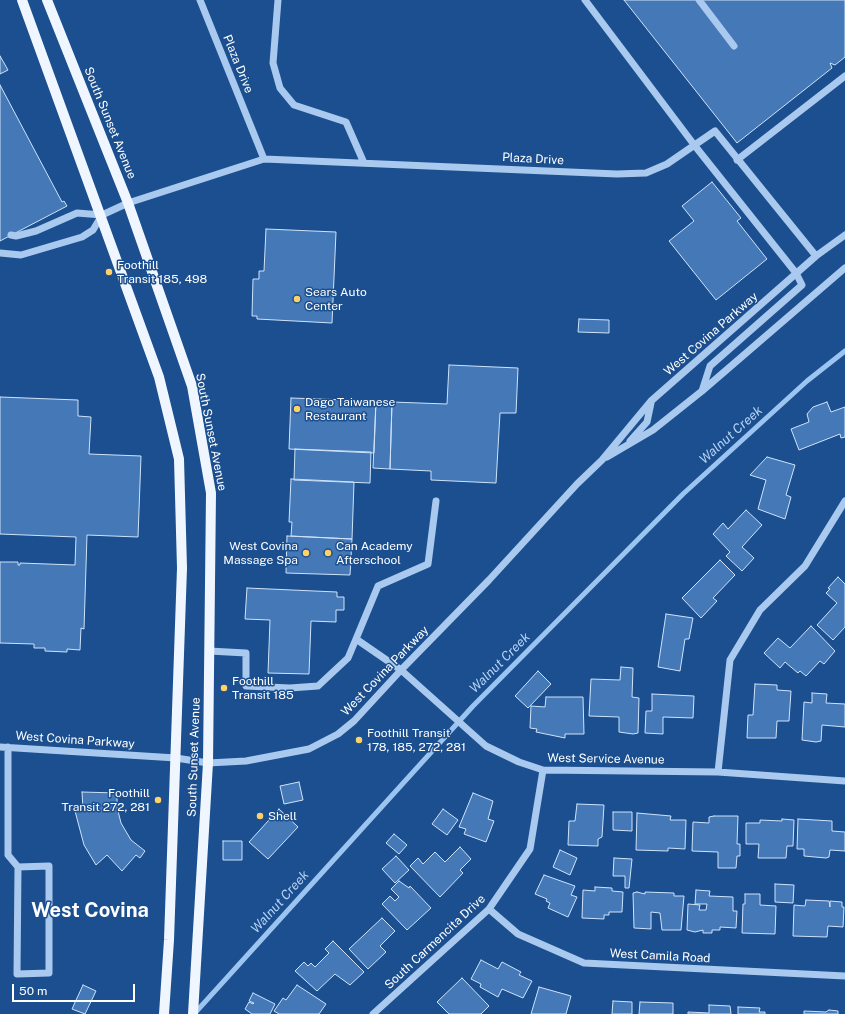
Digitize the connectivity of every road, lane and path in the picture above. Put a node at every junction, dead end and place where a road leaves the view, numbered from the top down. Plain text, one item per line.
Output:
1 (22, 0) edge
2 (47, 0) edge
3 (200, 0) edge
4 (278, 0) edge
5 (585, 0) edge
6 (699, 0) edge
7 (734, 46) dead end
8 (845, 76) edge
9 (695, 146) junction
10 (264, 159) junction
11 (737, 160) junction
12 (364, 162) junction
13 (128, 203) junction
14 (102, 215) junction
15 (11, 235) dead end
16 (845, 235) edge
17 (0, 253) edge
18 (816, 256) junction
19 (845, 268) edge
20 (796, 273) junction
21 (702, 391) junction
22 (651, 400) junction
23 (625, 447) junction
24 (602, 460) junction
25 (436, 501) dead end
26 (845, 501) edge
27 (356, 639) junction
28 (209, 651) junction
29 (401, 670) junction
30 (0, 747) edge
31 (8, 747) junction
32 (176, 758) junction
33 (208, 763) junction
34 (543, 770) junction
35 (718, 772) junction
36 (845, 781) edge
37 (18, 867) junction
38 (489, 909) junction
39 (845, 976) edge
40 (164, 1014) edge
41 (193, 1014) edge
42 (373, 1014) edge

1 - 14 main road, South Sunset Avenue
2 - 13 main road, South Sunset Avenue
3 - 10 street, Plaza Drive
4 - 12 street
5 - 9 street
6 - 7 street
8 - 11 street
9 - 11 street, Plaza Drive
9 - 12 street, Plaza Drive
9 - 20 street
10 - 12 street, Plaza Drive
10 - 13 street, Plaza Drive
11 - 18 street
13 - 14 street, Plaza Drive
13 - 28 main road, South Sunset Avenue
14 - 15 street
14 - 17 street
14 - 32 main road, South Sunset Avenue
16 - 18 street, West Covina Parkway
18 - 20 street, West Covina Parkway
19 - 21 street, West Covina Parkway
20 - 21 street
20 - 22 street, West Covina Parkway
21 - 23 street, West Covina Parkway
22 - 23 street
22 - 24 street, West Covina Parkway
23 - 24 street, West Covina Parkway
24 - 29 street, West Covina Parkway
25 - 27 street
26 - 35 street
27 - 28 street
27 - 29 street, West Service Avenue
28 - 33 main road, South Sunset Avenue
29 - 33 street, West Covina Parkway
29 - 34 street, West Service Avenue
30 - 31 street, West Covina Parkway
31 - 32 street, West Covina Parkway
31 - 37 street
32 - 33 street, West Covina Parkway
32 - 40 main road, South Sunset Avenue
33 - 41 main road, South Sunset Avenue
34 - 35 street, West Service Avenue
34 - 38 street, South Carmencita Drive
35 - 36 street, West Service Avenue
37 - 37 street
38 - 39 street, West Camila Road
38 - 42 street, South Carmencita Drive

